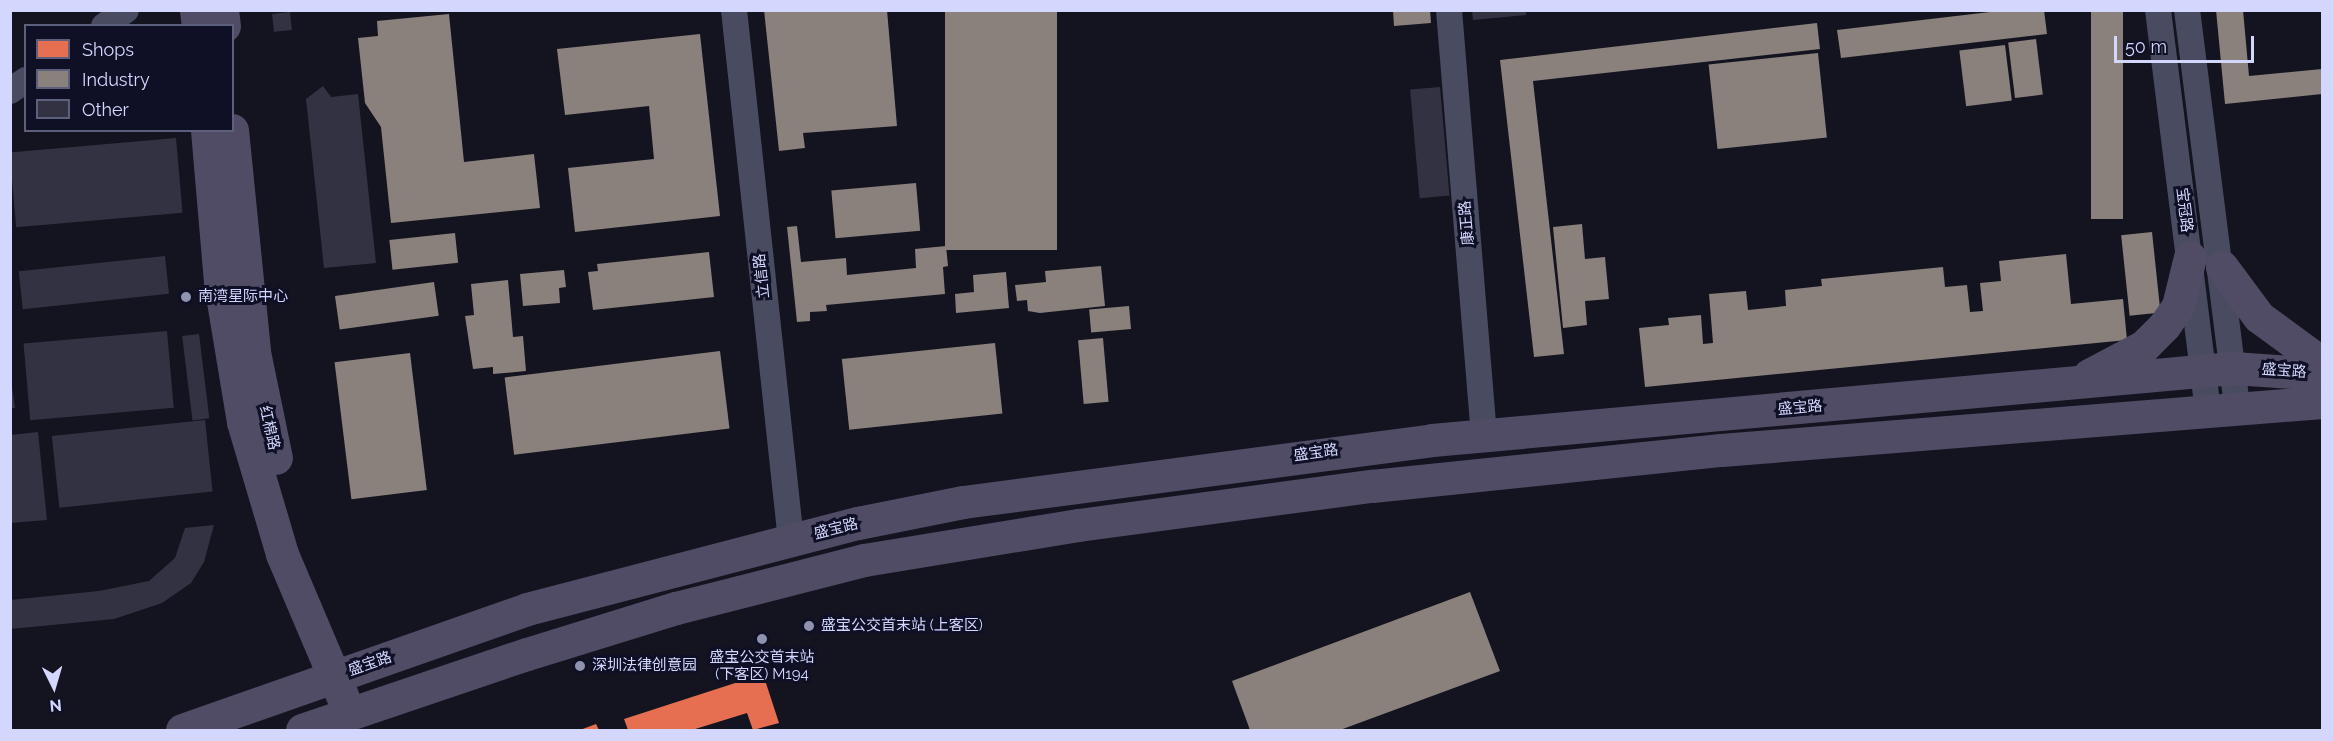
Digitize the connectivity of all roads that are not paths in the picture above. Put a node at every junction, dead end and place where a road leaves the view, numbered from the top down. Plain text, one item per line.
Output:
1 (126, 10) edge
2 (734, 10) edge
3 (1449, 10) edge
4 (2158, 10) edge
5 (2187, 10) edge
6 (107, 24) edge
7 (24, 81) edge
8 (10, 91) edge
9 (207, 132) edge
10 (232, 132) edge
11 (2190, 256) junction
12 (2222, 267) junction
13 (2322, 363) edge
14 (2218, 370) junction
15 (2322, 374) edge
16 (2070, 384) junction
17 (2322, 402) edge
18 (2223, 409) junction
19 (1484, 435) junction
20 (790, 541) junction
21 (344, 673) junction
22 (350, 713) junction
23 (182, 730) edge
24 (302, 730) edge

1 - 6 street
2 - 20 street, 立信路
3 - 19 street, 康正路
4 - 11 street, 宝冠路
5 - 12 street, 宝冠路
7 - 8 street
9 - 21 main road, 红棉路
10 - 21 main road, 红棉路
11 - 14 street, 宝冠路
11 - 16 main road
12 - 13 main road
12 - 14 street, 宝冠路
14 - 15 main road, 盛宝路
14 - 16 main road, 盛宝路
14 - 18 street, 宝冠路
16 - 19 main road, 盛宝路
17 - 18 main road, 盛宝路
18 - 22 main road, 盛宝路
19 - 20 main road, 盛宝路
20 - 21 main road, 盛宝路
21 - 22 main road, 红棉路
21 - 23 main road
22 - 24 main road

